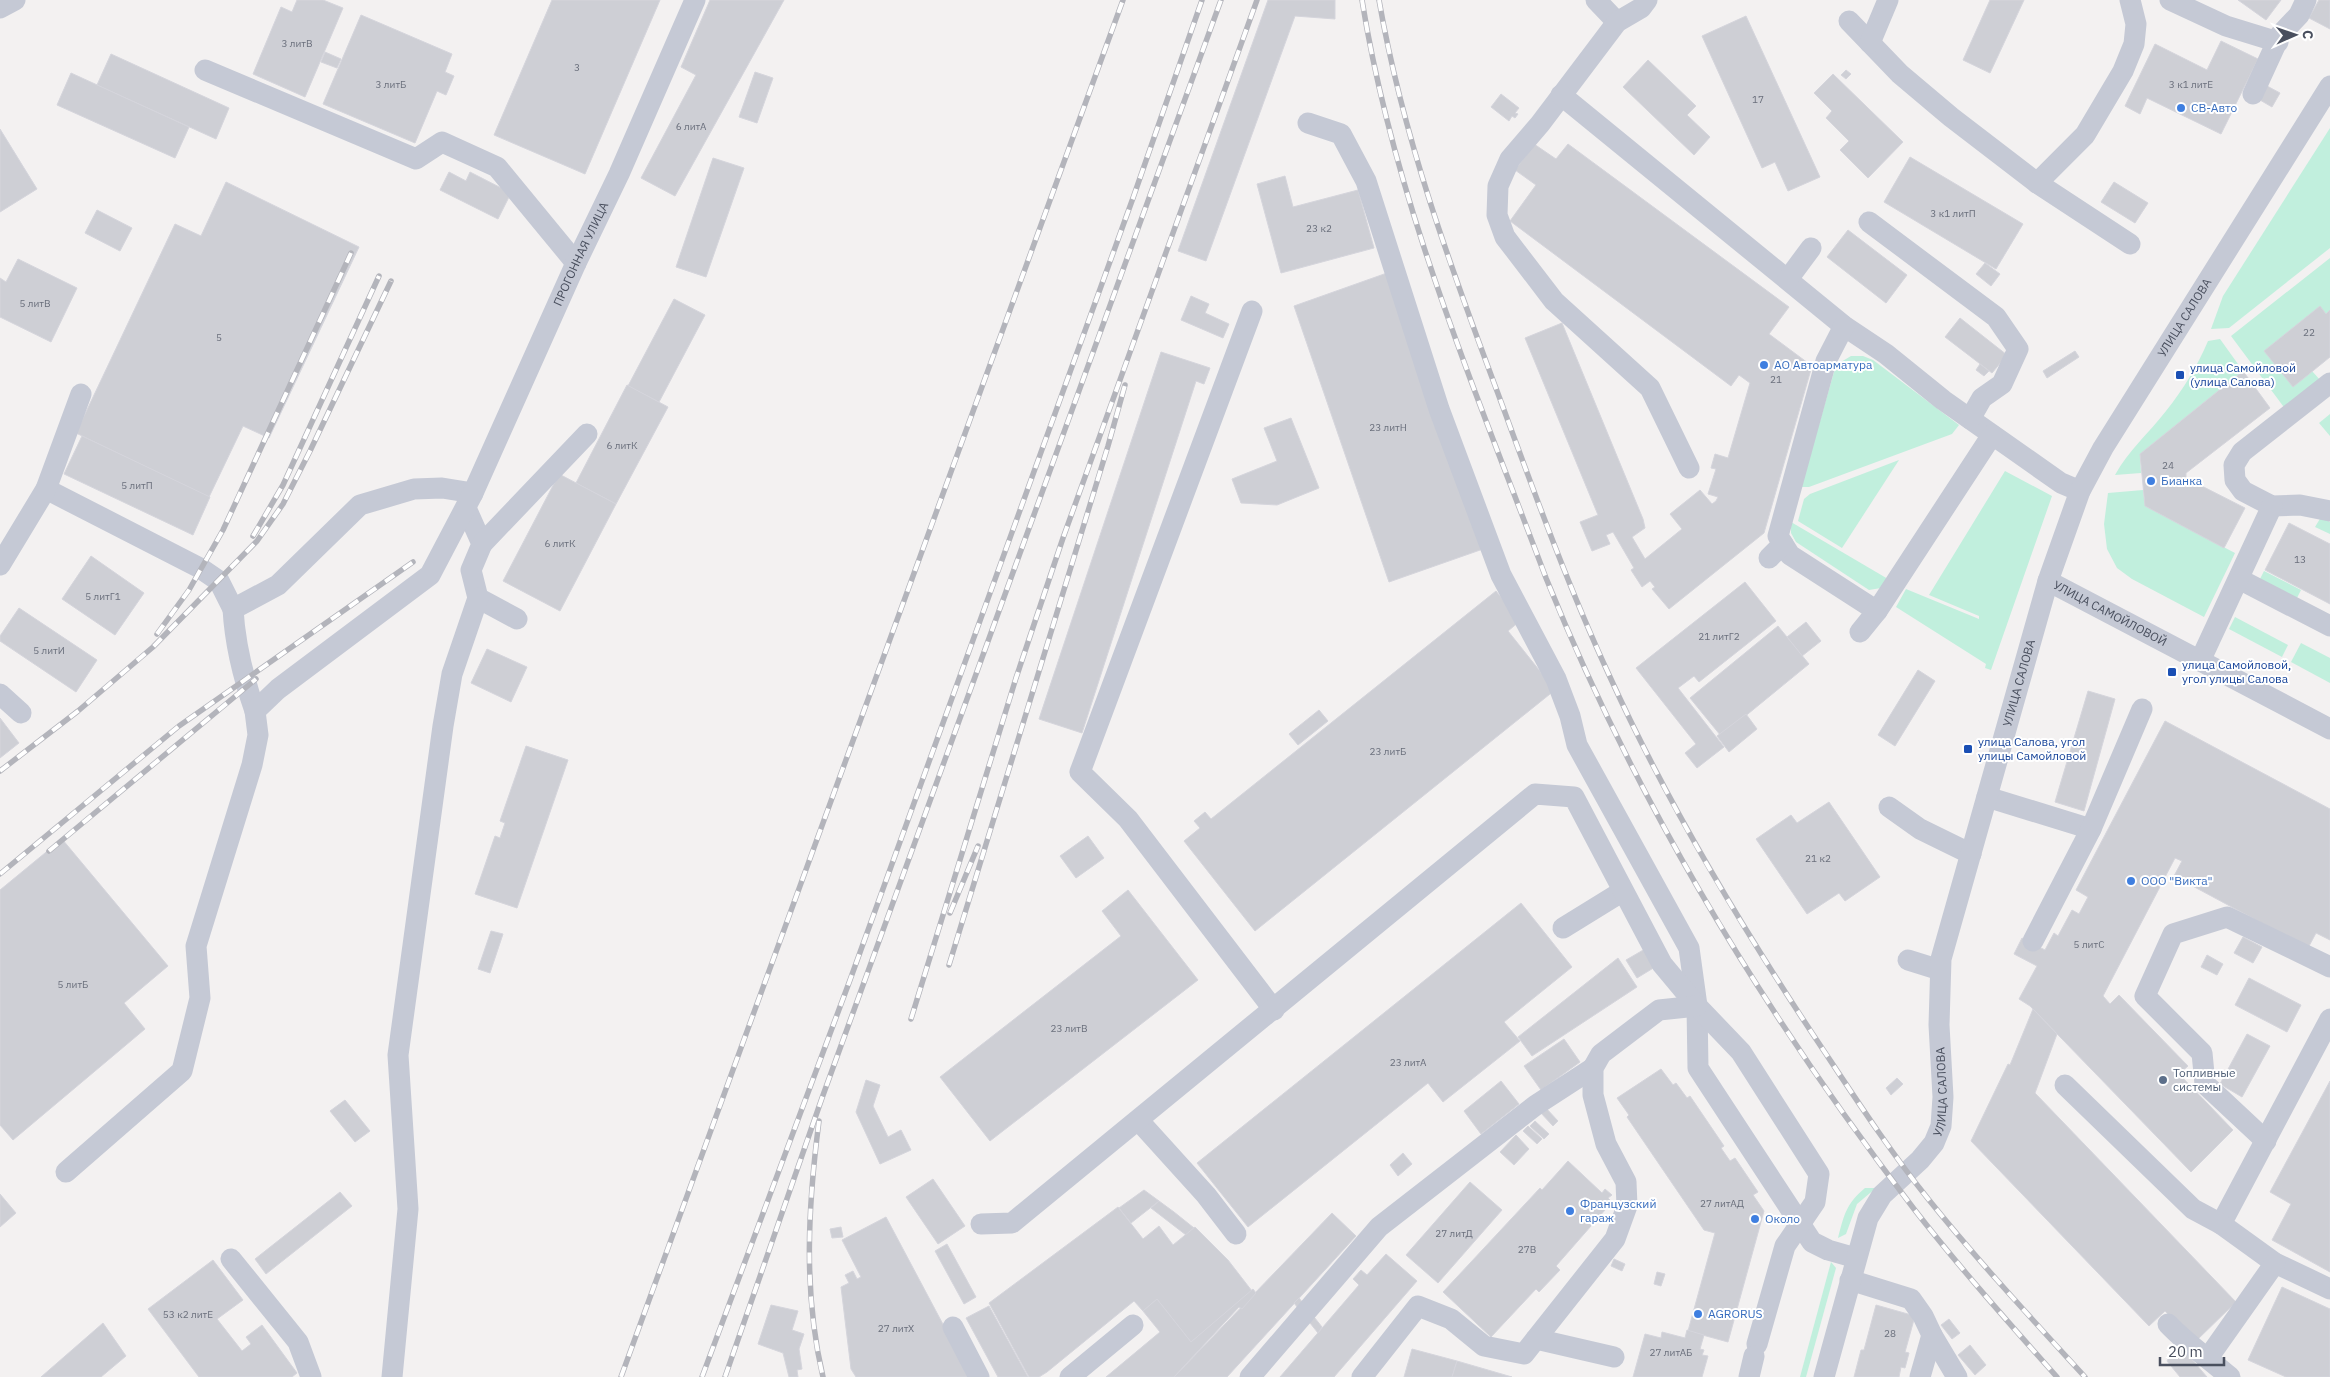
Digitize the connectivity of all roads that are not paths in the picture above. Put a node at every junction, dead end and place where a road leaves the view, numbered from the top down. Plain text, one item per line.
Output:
1 (15, 0) edge
2 (695, 0) edge
3 (1596, 0) edge
4 (1647, 0) edge
5 (1888, 0) edge
6 (2130, 0) edge
7 (2170, 0) edge
8 (2306, 0) edge
9 (0, 8) edge
10 (1849, 21) dead end
11 (1617, 22) junction
12 (1870, 42) junction
13 (2278, 42) junction
14 (205, 70) dead end
15 (2330, 86) edge
16 (2253, 94) dead end
17 (1561, 96) junction
18 (1308, 123) dead end
19 (2037, 183) junction
20 (1870, 222) dead end
21 (2130, 244) dead end
22 (1811, 248) dead end
23 (576, 263) junction
24 (1788, 279) junction
25 (1252, 311) dead end
26 (1844, 326) junction
27 (2330, 383) edge
28 (81, 394) dead end
29 (1970, 419) junction
30 (587, 434) dead end
31 (1992, 434) junction
32 (1689, 468) dead end
33 (46, 489) junction
34 (2080, 491) junction
35 (470, 501) junction
36 (2272, 506) junction
37 (2330, 512) edge
38 (482, 544) junction
39 (0, 565) edge
40 (2239, 579) junction
41 (2048, 581) junction
42 (478, 598) junction
43 (233, 609) junction
44 (1877, 611) junction
45 (517, 619) dead end
46 (2330, 626) edge
47 (1860, 632) dead end
48 (2200, 660) junction
49 (0, 694) edge
50 (2142, 709) dead end
51 (255, 711) junction
52 (21, 713) dead end
53 (2330, 729) edge
54 (1987, 797) junction
55 (1889, 807) dead end
56 (2091, 829) junction
57 (1971, 854) junction
58 (1623, 891) junction
59 (1563, 928) dead end
60 (2033, 941) dead end
61 (1908, 960) dead end
62 (2330, 967) edge
63 (1940, 970) junction
64 (1697, 1006) junction
65 (1274, 1010) junction
66 (2330, 1019) edge
67 (1593, 1068) junction
68 (2065, 1085) dead end
69 (1140, 1121) junction
70 (2266, 1141) junction
71 (66, 1172) dead end
72 (980, 1224) dead end
73 (2221, 1224) junction
74 (1800, 1226) junction
75 (1236, 1234) dead end
76 (1856, 1258) junction
77 (231, 1259) dead end
78 (2274, 1263) junction
79 (1850, 1280) junction
80 (2330, 1289) edge
81 (2168, 1324) dead end
82 (1133, 1325) dead end
83 (953, 1327) dead end
84 (1932, 1335) junction
85 (1536, 1339) junction
86 (1614, 1357) dead end
87 (2208, 1358) junction
88 (311, 1377) edge
89 (392, 1377) edge
90 (979, 1377) edge
91 (1070, 1377) edge
92 (1250, 1377) edge
93 (1362, 1377) edge
94 (1749, 1377) edge
95 (1824, 1377) edge
96 (1920, 1377) edge
97 (1957, 1377) edge
98 (2230, 1377) edge

1 - 9 street
2 - 23 street, ПРОГОННАЯ УЛИЦА
3 - 11 street
4 - 11 street
5 - 12 street
6 - 19 street
7 - 13 street
8 - 13 street
10 - 12 street
11 - 17 street
12 - 19 street
13 - 16 street
14 - 23 street
15 - 34 street, УЛИЦА САЛОВА
17 - 24 street
17 - 32 street
18 - 64 street
19 - 21 street
20 - 29 street
22 - 24 street
23 - 35 street, ПРОГОННАЯ УЛИЦА
24 - 26 street
25 - 65 street
26 - 29 street
26 - 44 street
27 - 36 street
28 - 33 street
29 - 31 street
30 - 38 street
31 - 34 street
31 - 44 street
33 - 39 street
33 - 43 street
34 - 41 street, УЛИЦА САЛОВА
35 - 38 street
35 - 43 street
35 - 51 street, ПРОГОННАЯ УЛИЦА
36 - 37 street
36 - 40 street
38 - 42 street
40 - 46 street
40 - 48 street
41 - 48 street, УЛИЦА САМОЙЛОВОЙ
41 - 54 street, УЛИЦА САЛОВА
42 - 45 street
42 - 89 street
43 - 51 street
44 - 47 street
48 - 53 street, УЛИЦА САМОЙЛОВОЙ
49 - 52 street
50 - 56 street
51 - 71 street
54 - 56 street
54 - 57 street, УЛИЦА САЛОВА
55 - 57 street
56 - 60 street
57 - 63 street, УЛИЦА САЛОВА
58 - 59 street
58 - 64 street
58 - 65 street
61 - 63 street
62 - 70 street
63 - 76 street, УЛИЦА САЛОВА
64 - 67 street
64 - 74 street
64 - 74 street
65 - 69 street
66 - 70 street
67 - 85 street
67 - 92 street
68 - 73 street
69 - 72 street
69 - 75 street
70 - 73 street
73 - 78 street
74 - 76 street
74 - 94 street
76 - 79 street, УЛИЦА САЛОВА
77 - 88 street
78 - 80 street
78 - 87 street
79 - 84 street
79 - 95 street, УЛИЦА САЛОВА
81 - 87 street
82 - 91 street
83 - 90 street
84 - 96 street
84 - 97 street
85 - 86 street
85 - 93 street
87 - 98 street

